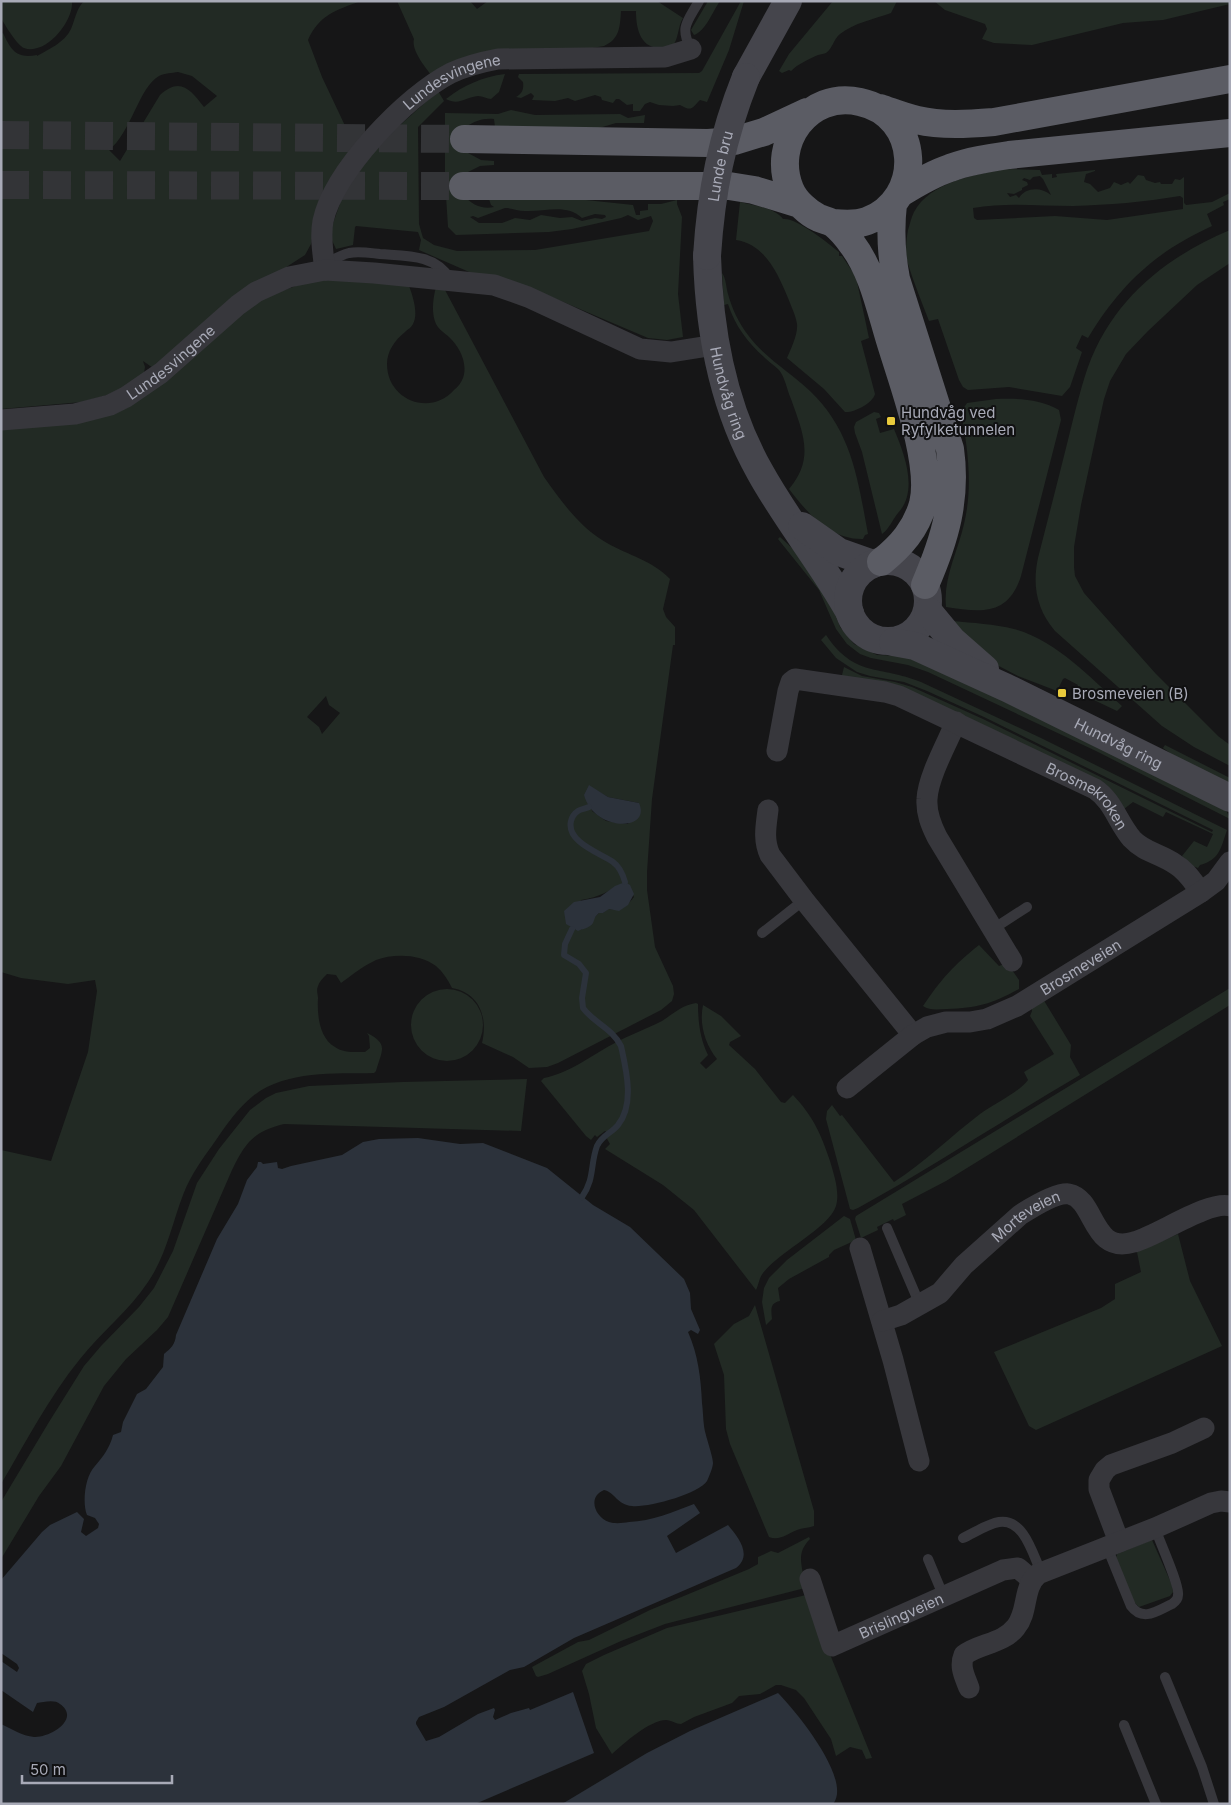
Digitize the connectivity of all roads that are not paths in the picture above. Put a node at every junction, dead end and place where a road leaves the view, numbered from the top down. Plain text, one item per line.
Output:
1 (700, 1) edge
2 (788, 1) edge
3 (691, 49) joint
4 (1230, 79) edge
5 (873, 106) junction
6 (817, 107) junction
7 (1230, 132) edge
8 (464, 139) tunnel mouth
9 (463, 186) tunnel mouth
10 (897, 199) junction
11 (800, 204) junction
12 (833, 224) junction
13 (707, 256) joint
14 (325, 267) junction
15 (715, 345) junction
16 (1, 420) edge
17 (788, 516) junction
18 (877, 563) junction
19 (926, 598) junction
20 (850, 614) junction
21 (893, 642) junction
22 (1007, 688) junction
23 (956, 722) junction
24 (777, 751) dead end
25 (1230, 798) edge
26 (768, 810) dead end
27 (1230, 862) edge
28 (1201, 892) junction
29 (804, 900) junction
30 (1027, 907) dead end
31 (993, 928) junction
32 (762, 933) dead end
33 (1012, 961) dead end
34 (914, 1035) junction
35 (847, 1088) dead end
36 (1230, 1206) edge
37 (887, 1228) dead end
38 (860, 1248) dead end
39 (920, 1305) junction
40 (882, 1321) junction
41 (1204, 1428) dead end
42 (919, 1461) dead end
43 (1230, 1502) edge
44 (1155, 1528) junction
45 (963, 1538) dead end
46 (1113, 1545) junction
47 (928, 1559) dead end
48 (1037, 1576) junction
49 (810, 1579) dead end
50 (943, 1595) junction
51 (1165, 1677) dead end
52 (969, 1688) dead end
53 (1124, 1725) dead end
54 (1156, 1804) edge
55 (1214, 1804) edge

1 - 3 lane
2 - 13 main road, Lunde bru, bridge
3 - 14 street, Lundesvingene
4 - 5 highway
5 - 6 highway
5 - 10 highway
6 - 8 highway
6 - 11 highway
7 - 10 highway
9 - 11 highway
10 - 12 highway
10 - 19 highway
11 - 12 highway
12 - 18 highway
13 - 15 main road, Hundvåg ring
14 - 15 street, Lundesvingene
14 - 16 street, Lundesvingene
15 - 17 main road, Hundvåg ring
17 - 18 main road, Hundvåg ring
17 - 20 main road, Hundvåg ring
18 - 19 main road
18 - 20 main road
19 - 21 main road
19 - 22 main road, Hundvåg ring
20 - 21 main road
21 - 22 main road, Hundvåg ring
22 - 25 main road, Hundvåg ring
23 - 24 street, Brosmekroken
23 - 28 street, Brosmekroken
23 - 31 street
26 - 29 street
27 - 28 street, Brosmeveien
28 - 34 street, Brosmeveien
29 - 32 lane
29 - 34 street
30 - 31 lane
31 - 33 street
34 - 35 street, Brosmeveien
36 - 39 street, Morteveien
37 - 39 lane
38 - 40 street
39 - 40 street, Morteveien
40 - 42 street
41 - 46 street
43 - 44 street
44 - 46 street
44 - 46 lane
45 - 48 lane
46 - 48 street
47 - 50 lane
48 - 50 street, Brislingveien
48 - 52 street
49 - 50 street, Brislingveien
51 - 55 lane
53 - 54 lane

